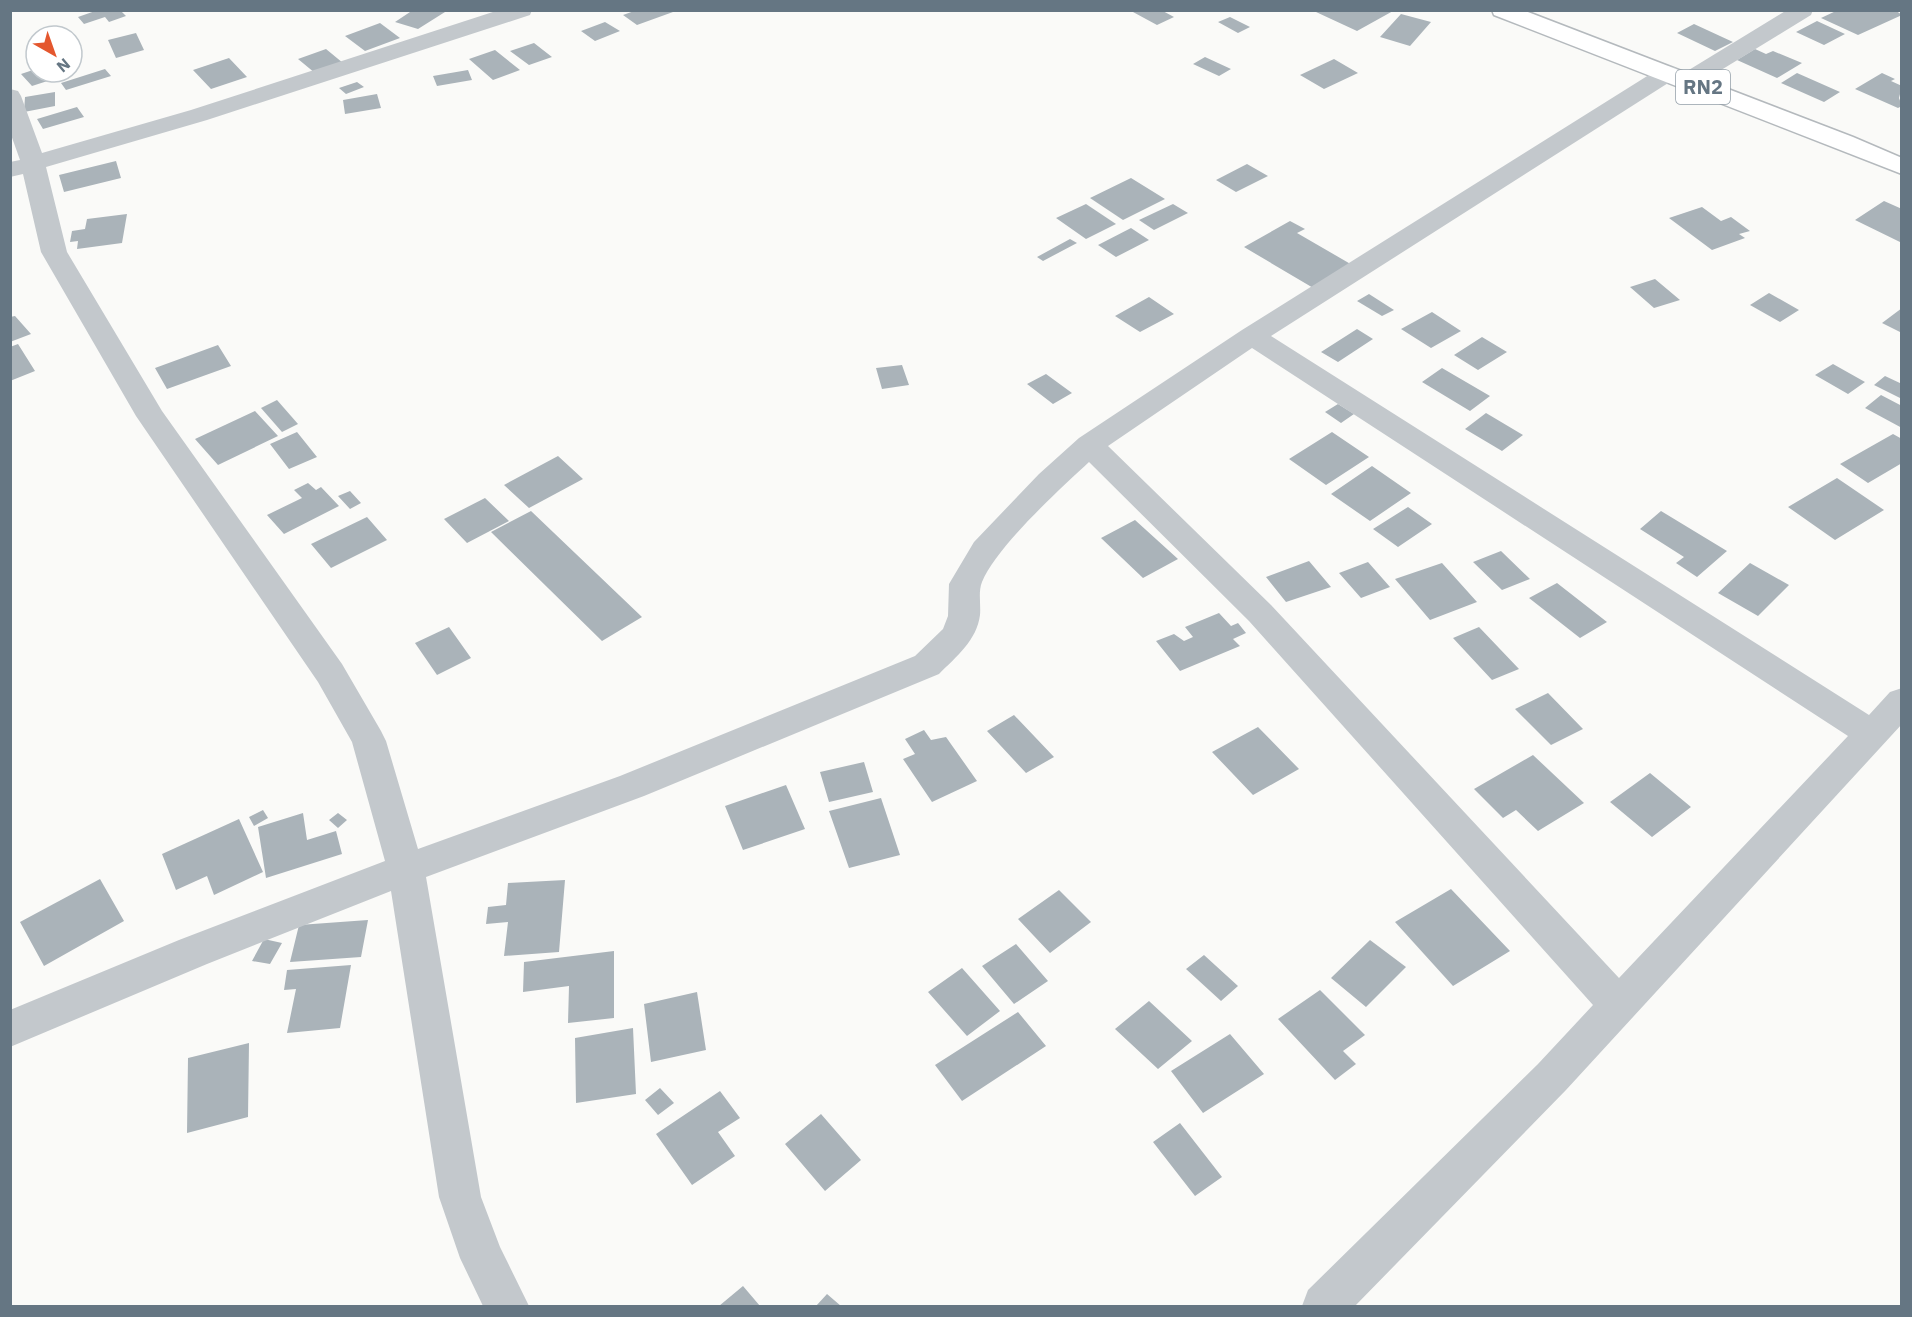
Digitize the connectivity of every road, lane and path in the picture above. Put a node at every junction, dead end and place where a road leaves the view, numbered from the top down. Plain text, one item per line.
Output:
1 (522, 10) edge
2 (1502, 10) edge
3 (1803, 10) edge
4 (1678, 77) junction
5 (10, 96) edge
6 (22, 167) edge
7 (1902, 167) edge
8 (1252, 336) junction
9 (1089, 445) junction
10 (1902, 701) edge
11 (1872, 734) junction
12 (406, 869) junction
13 (1618, 1005) junction
14 (10, 1029) edge
15 (507, 1306) edge
16 (1324, 1306) edge

1 - 6 street
2 - 4 highway, RN2
3 - 4 street
4 - 7 highway, RN2
4 - 8 street
5 - 6 street
6 - 12 street
8 - 9 street
8 - 11 street
9 - 12 street
9 - 13 street
10 - 11 street
11 - 13 street
12 - 14 street
12 - 15 street
13 - 16 street

